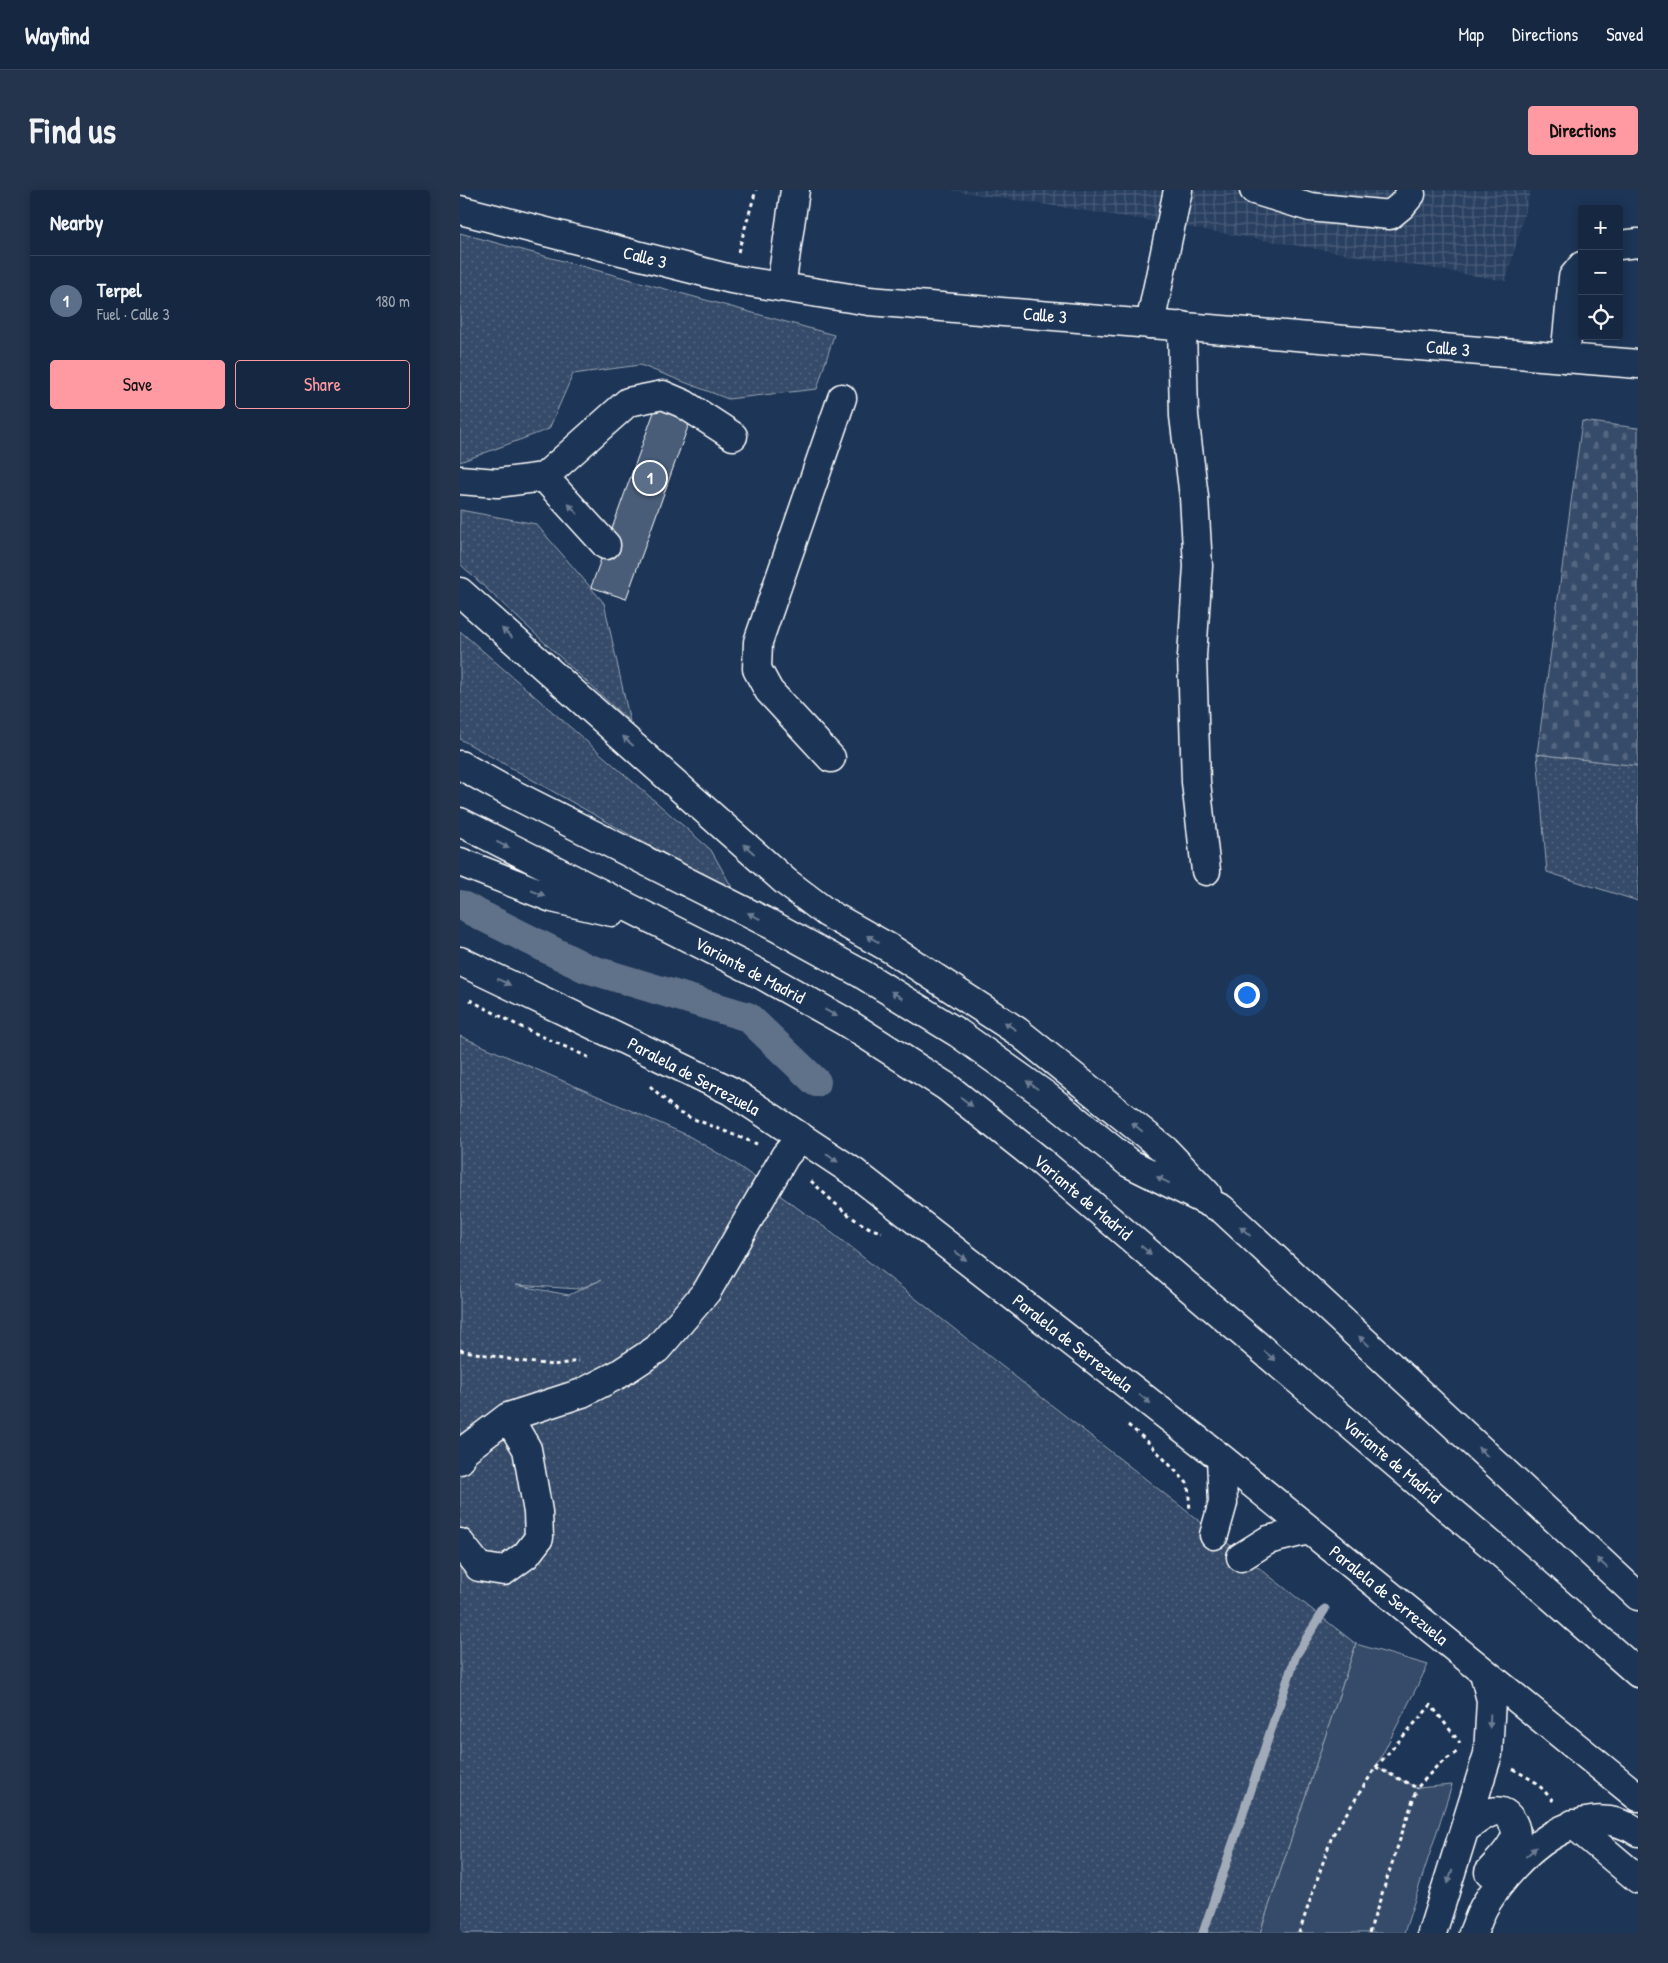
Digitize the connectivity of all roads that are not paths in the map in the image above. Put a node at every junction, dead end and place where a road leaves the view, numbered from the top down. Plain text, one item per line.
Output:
1 (795, 190) edge
2 (1178, 190) edge
3 (1254, 190) edge
4 (1411, 194) dead end
5 (460, 210) edge
6 (1638, 243) edge
7 (1623, 245) edge
8 (1578, 271) edge
9 (782, 287) junction
10 (1150, 324) junction
11 (1182, 326) junction
12 (1565, 358) junction
13 (1638, 364) edge
14 (842, 398) dead end
15 (733, 436) dead end
16 (544, 477) junction
17 (460, 480) edge
18 (606, 545) dead end
19 (460, 592) edge
20 (831, 758) dead end
21 (460, 765) edge
22 (460, 822) edge
23 (460, 862) edge
24 (1206, 871) dead end
25 (664, 924) junction
26 (460, 961) edge
27 (793, 1146) junction
28 (1222, 1209) junction
29 (508, 1417) junction
30 (1222, 1458) junction
31 (460, 1460) edge
32 (1309, 1530) junction
33 (1214, 1535) road end
34 (460, 1543) edge
35 (1241, 1557) dead end
36 (1638, 1596) edge
37 (1484, 1672) junction
38 (1638, 1673) edge
39 (1638, 1797) edge
40 (1573, 1824) junction
41 (1466, 1828) junction
42 (1638, 1832) edge
43 (1638, 1879) edge
44 (1432, 1933) edge
45 (1458, 1933) edge
46 (1473, 1933) edge

1 - 9 main road
2 - 10 main road
3 - 4 main road
5 - 9 main road, Calle 3
6 - 7 main road
8 - 12 main road
9 - 10 main road, Calle 3
10 - 11 main road, Calle 3
11 - 12 main road, Calle 3
11 - 24 main road
12 - 13 main road, Calle 3
14 - 20 main road
15 - 16 main road
16 - 17 main road
18 -> 16 main road
28 -> 19 main road
28 -> 21 main road
22 -> 25 main road, Variante de Madrid
23 -> 25 main road
25 -> 38 main road, Variante de Madrid
26 -> 27 main road, Paralela de Serrezuela
27 - 29 main road
27 -> 30 main road, Paralela de Serrezuela
36 -> 28 main road
29 - 31 main road
29 - 34 main road
30 - 32 main road, Paralela de Serrezuela
30 - 33 main road
32 - 35 main road
32 - 37 main road, Paralela de Serrezuela
37 - 39 main road, Paralela de Serrezuela
37 -> 41 main road
40 - 42 main road
40 - 43 main road
46 -> 40 main road
41 -> 44 main road
41 - 45 main road

